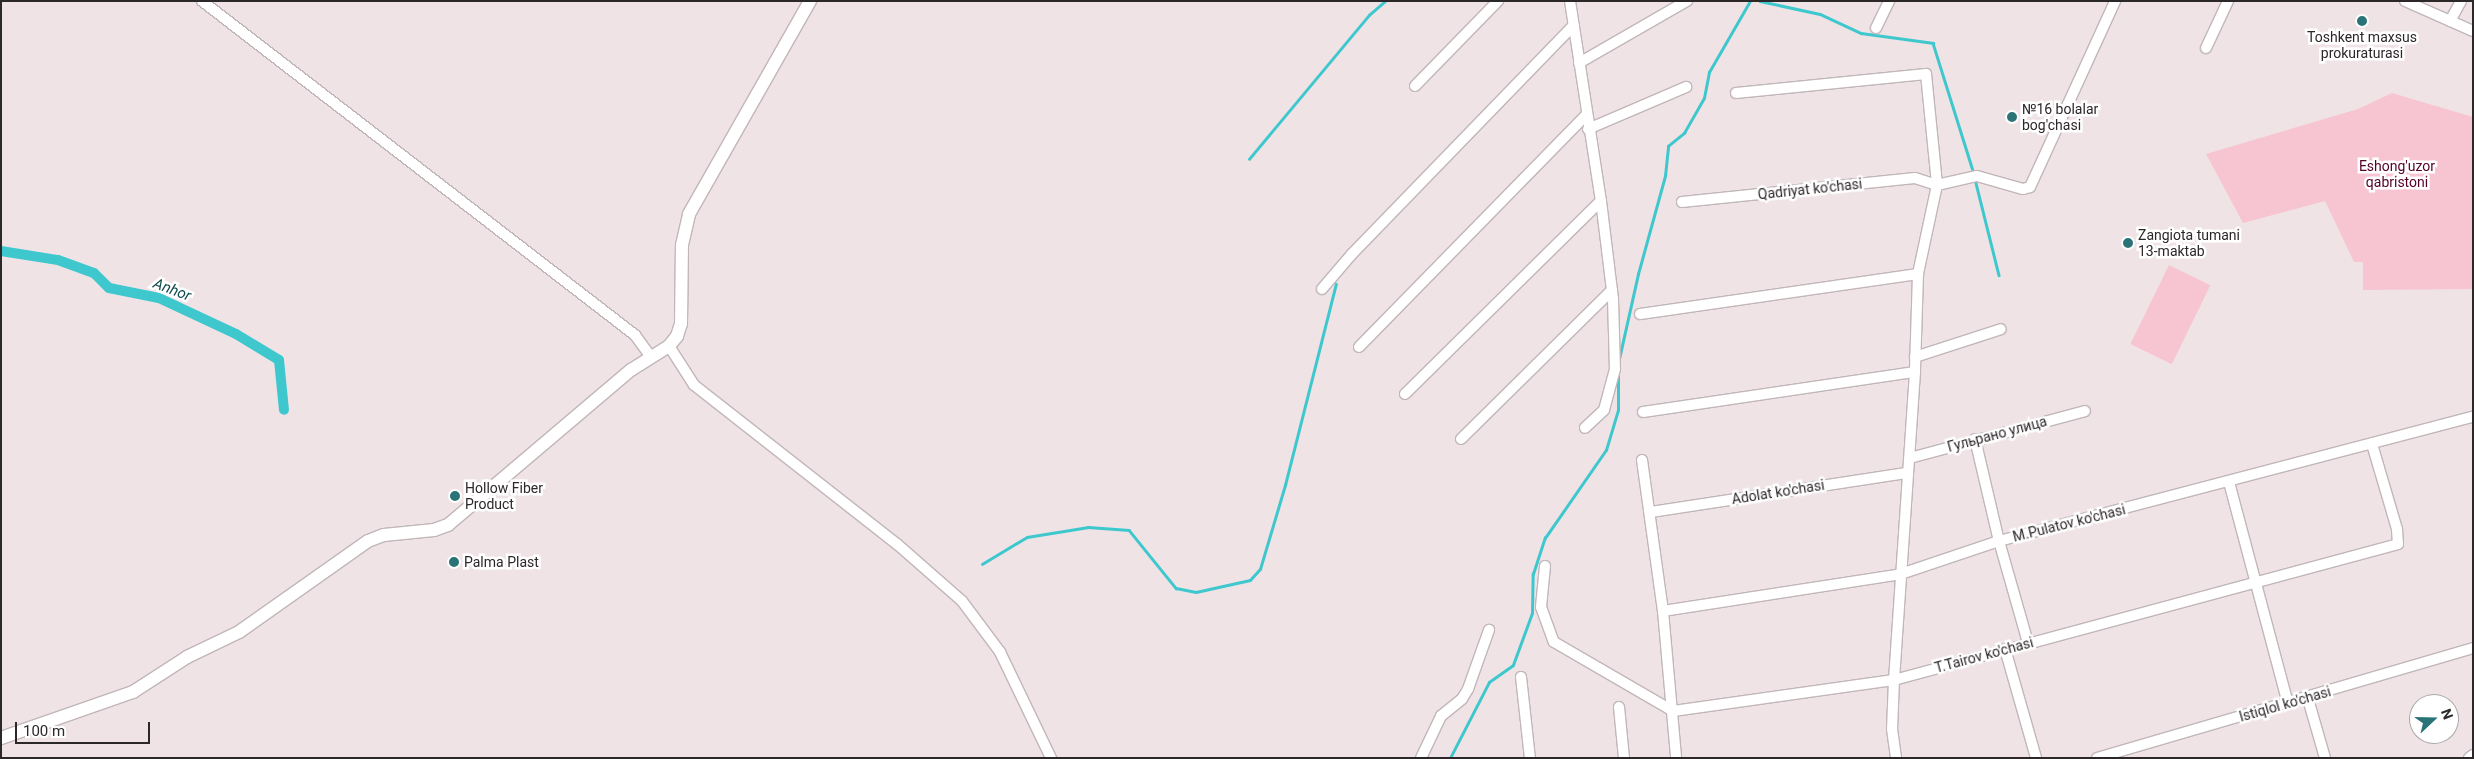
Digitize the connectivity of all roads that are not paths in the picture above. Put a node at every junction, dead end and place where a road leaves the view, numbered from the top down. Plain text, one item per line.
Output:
1 (202, 1) edge
2 (810, 1) edge
3 (1498, 1) edge
4 (1570, 1) edge
5 (1688, 1) edge
6 (1889, 1) edge
7 (2115, 1) edge
8 (2228, 1) edge
9 (2405, 1) edge
10 (2461, 1) edge
11 (2450, 21) junction
12 (1574, 25) junction
13 (1876, 28) dead end
14 (2473, 31) edge
15 (2206, 48) dead end
16 (1579, 63) junction
17 (1415, 86) dead end
18 (1686, 87) dead end
19 (1736, 93) dead end
20 (1586, 115) junction
21 (1588, 129) junction
22 (1937, 185) junction
23 (1601, 201) junction
24 (1682, 202) dead end
25 (1918, 274) junction
26 (1322, 289) dead end
27 (1612, 290) junction
28 (1640, 314) dead end
29 (2001, 329) dead end
30 (669, 346) junction
31 (1359, 347) dead end
32 (651, 357) junction
33 (1915, 358) junction
34 (1915, 372) junction
35 (1406, 394) dead end
36 (2085, 411) dead end
37 (1643, 412) dead end
38 (2473, 416) edge
39 (1585, 428) dead end
40 (1461, 439) dead end
41 (1975, 439) junction
42 (2372, 444) junction
43 (1910, 458) junction
44 (1642, 460) dead end
45 (1906, 473) junction
46 (2229, 482) junction
47 (1651, 512) junction
48 (1999, 541) junction
49 (1545, 566) dead end
50 (1902, 574) junction
51 (2256, 582) junction
52 (1663, 611) junction
53 (1489, 630) dead end
54 (2028, 643) junction
55 (2473, 648) edge
56 (2005, 649) junction
57 (1520, 677) dead end
58 (1894, 680) junction
59 (2308, 699) junction
60 (2288, 704) junction
61 (1619, 707) dead end
62 (1673, 711) junction
63 (1, 738) edge
64 (2473, 755) edge
65 (1051, 758) edge
66 (1421, 758) edge
67 (1530, 758) edge
68 (1624, 758) edge
69 (1676, 758) edge
70 (1896, 758) edge
71 (2036, 758) edge
72 (2097, 758) edge
73 (2325, 758) edge
74 (2470, 758) edge

1 - 32 street
2 - 30 street
3 - 17 street
4 - 12 street
5 - 16 street
6 - 13 street
7 - 22 street
8 - 15 street
9 - 11 street
10 - 11 street
11 - 14 street
12 - 16 street
12 - 26 street
16 - 20 street
18 - 21 street
19 - 22 street
20 - 21 street
20 - 31 street
21 - 23 street
22 - 24 street, Qadriyat ko'chasi
22 - 25 street
23 - 27 street
23 - 35 street
25 - 28 street
25 - 33 street
27 - 39 street
27 - 40 street
29 - 33 street
30 - 32 street
30 - 65 street
32 - 63 street
33 - 34 street
34 - 37 street
34 - 43 street
36 - 41 street, Гульрано улица
38 - 42 street, M.Pulatov ko'chasi
41 - 43 street, Гульрано улица
41 - 48 street
42 - 46 street, M.Pulatov ko'chasi
42 - 51 street, T.Tairov ko'chasi
43 - 45 street
44 - 47 street
45 - 47 street, Adolat ko'chasi
45 - 50 street
46 - 48 street, M.Pulatov ko'chasi
46 - 51 street
47 - 52 street
48 - 50 street, M.Pulatov ko'chasi
48 - 54 street
49 - 62 street
50 - 52 street, M.Pulatov ko'chasi
50 - 58 street
51 - 54 street, T.Tairov ko'chasi
51 - 60 street
52 - 62 street
53 - 66 street
54 - 56 street, T.Tairov ko'chasi
55 - 59 street, Istiqlol ko'chasi
56 - 58 street, T.Tairov ko'chasi
56 - 71 street
57 - 67 street
58 - 62 street, T.Tairov ko'chasi
58 - 70 street
59 - 60 street, Istiqlol ko'chasi
59 - 73 street
60 - 72 street, Istiqlol ko'chasi
61 - 68 street
62 - 69 street
64 - 74 street

